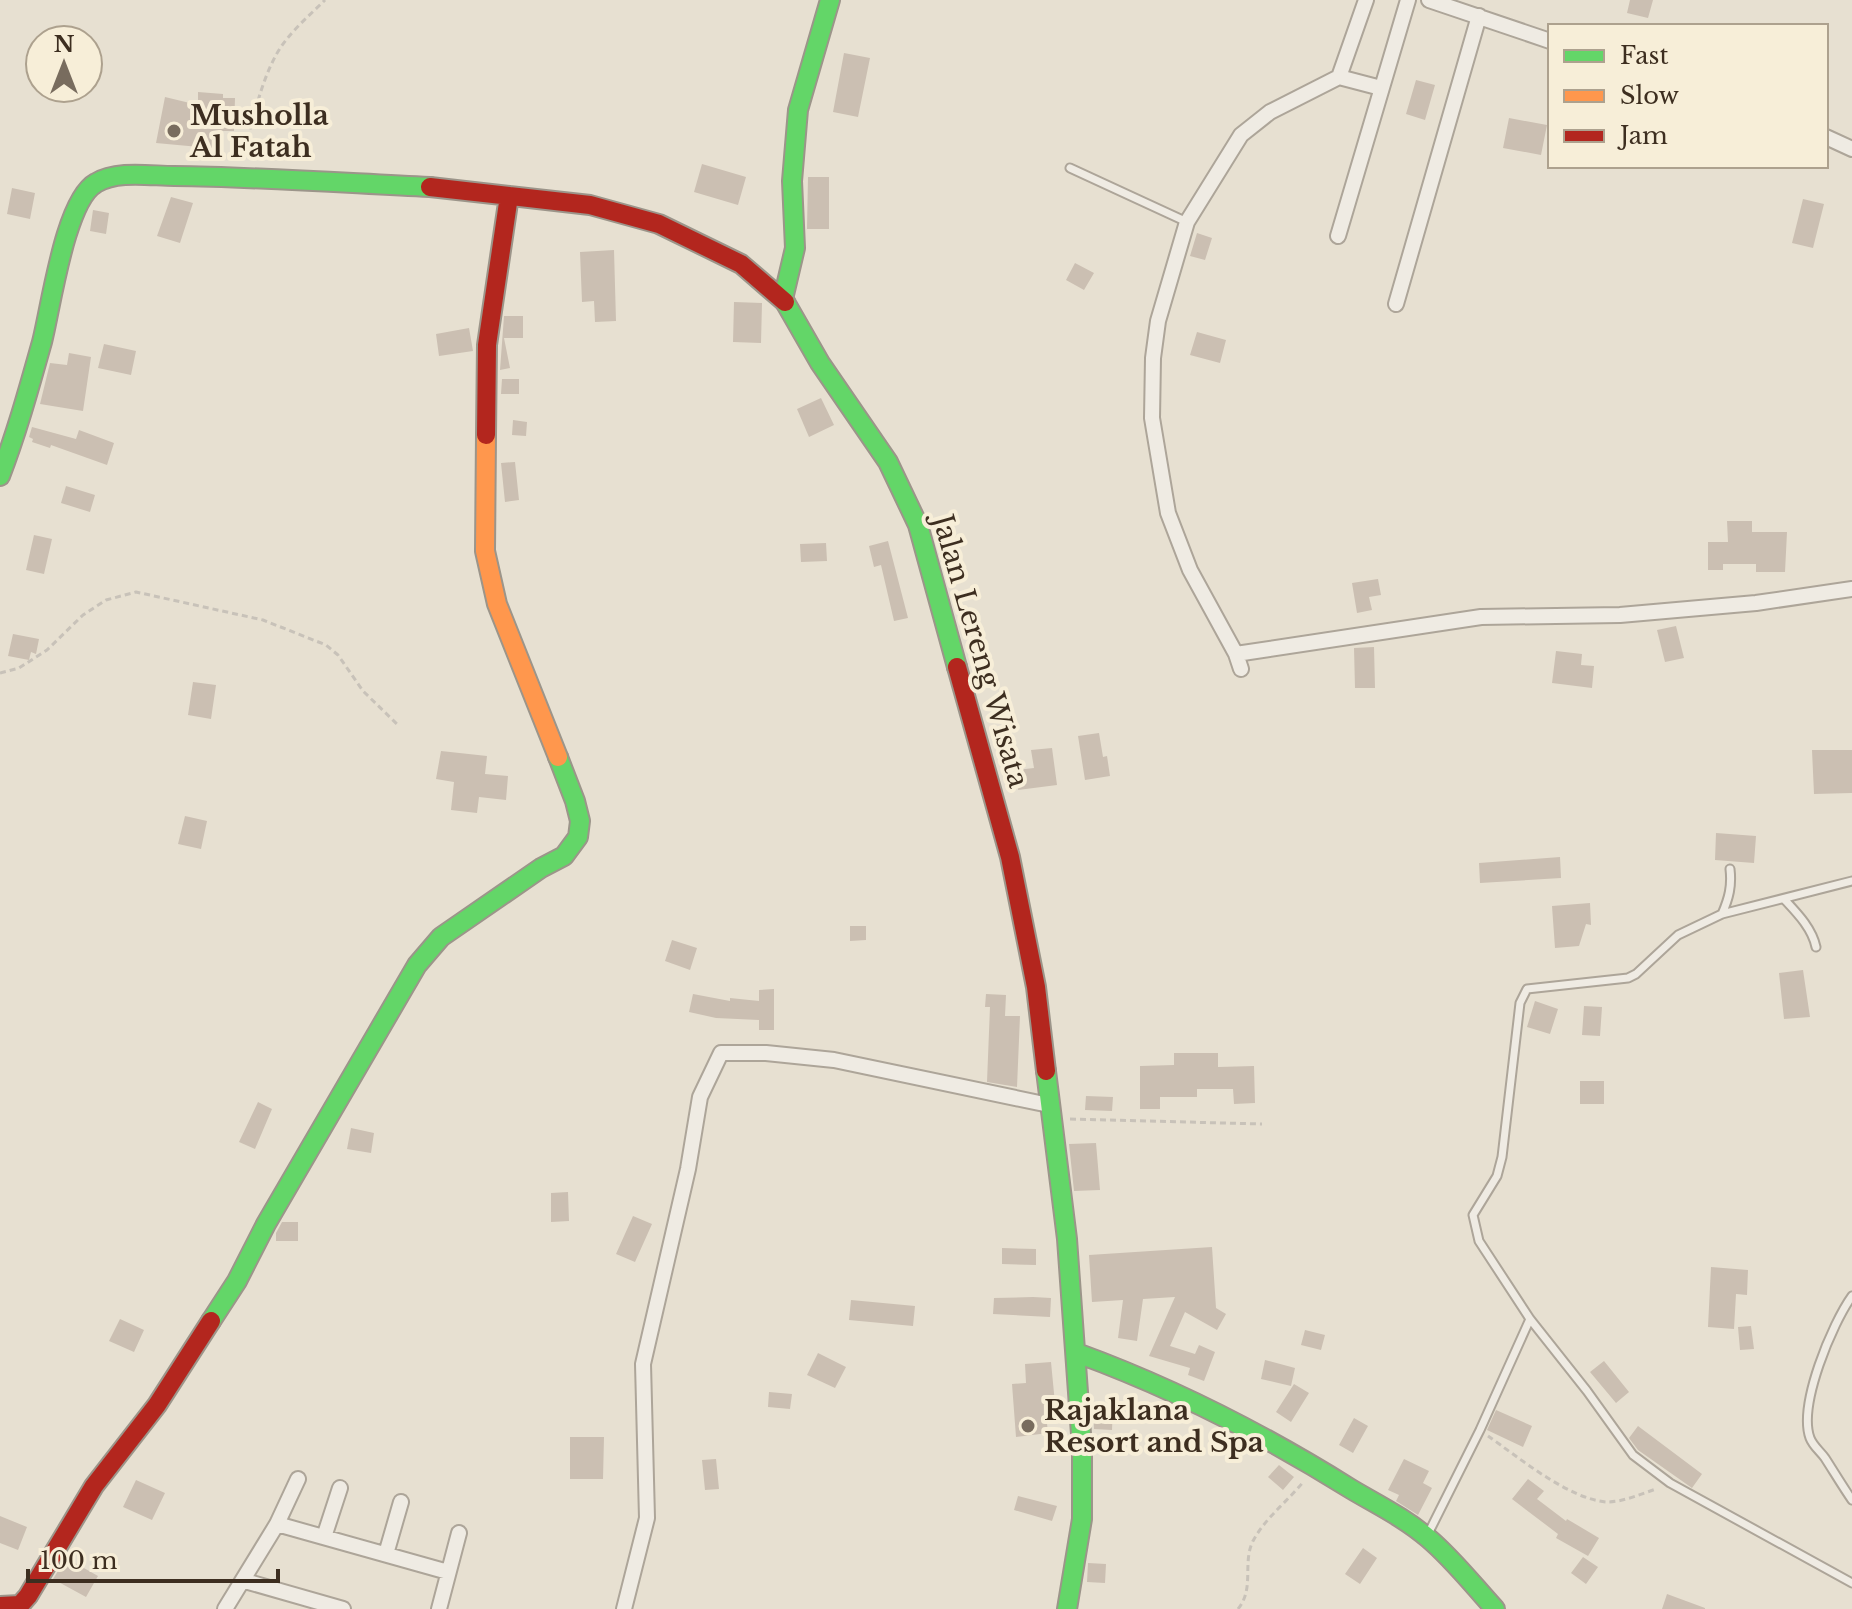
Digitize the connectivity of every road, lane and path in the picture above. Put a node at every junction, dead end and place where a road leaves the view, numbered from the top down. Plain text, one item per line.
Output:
1 (325, 0) edge
2 (830, 0) edge
3 (1366, 0) edge
4 (1408, 0) edge
5 (1429, 0) edge
6 (1479, 16) junction
7 (1548, 40) edge
8 (1339, 77) junction
9 (1381, 88) junction
10 (1828, 138) edge
11 (1852, 149) edge
12 (1070, 168) dead end
13 (234, 177) junction
14 (509, 196) junction
15 (1187, 222) junction
16 (1338, 236) dead end
17 (783, 299) junction
18 (1396, 304) dead end
19 (0, 476) edge
20 (1852, 589) edge
21 (1236, 654) junction
22 (1241, 669) dead end
23 (0, 673) edge
24 (399, 726) dead end
25 (1730, 869) dead end
26 (1852, 881) edge
27 (1784, 899) junction
28 (1722, 914) junction
29 (1816, 947) dead end
30 (1049, 1111) junction
31 (1262, 1124) dead end
32 (1852, 1296) edge
33 (1530, 1319) junction
34 (1077, 1353) junction
35 (1480, 1430) junction
36 (1317, 1467) junction
37 (298, 1479) dead end
38 (1670, 1483) junction
39 (340, 1488) dead end
40 (1852, 1500) edge
41 (401, 1502) dead end
42 (277, 1524) junction
43 (459, 1533) dead end
44 (324, 1537) junction
45 (1427, 1537) junction
46 (386, 1554) junction
47 (448, 1572) junction
48 (245, 1581) junction
49 (1852, 1583) edge
50 (0, 1606) edge
51 (225, 1609) edge
52 (343, 1609) edge
53 (439, 1609) edge
54 (624, 1609) edge
55 (1067, 1609) edge
56 (1238, 1609) edge
57 (1495, 1609) edge

1 - 13 path
2 - 17 main road
3 - 8 street
4 - 9 street
5 - 6 street
6 - 7 street
6 - 18 street
8 - 9 street
8 - 15 street
9 - 16 street
10 - 11 street
12 - 15 lane
13 - 14 main road, Jalan Lereng Wisata
13 - 19 main road, Jalan Lereng Wisata
14 - 17 main road, Jalan Lereng Wisata
14 - 50 main road
15 - 21 street
17 - 30 main road, Jalan Lereng Wisata
20 - 21 street
21 - 22 street
23 - 24 path
25 - 28 lane
26 - 27 lane
27 - 28 lane
27 - 29 lane
28 - 33 lane
30 - 31 path
30 - 34 main road, Jalan Lereng Wisata
30 - 54 street
32 - 40 lane
33 - 35 lane
33 - 38 lane
34 - 36 main road
34 - 55 main road, Jalan Lereng Wisata
35 - 38 path
35 - 45 lane
36 - 45 main road
36 - 56 path
37 - 42 street
38 - 49 lane
39 - 44 street
41 - 46 street
42 - 44 street
42 - 48 street
43 - 47 street
44 - 46 street
45 - 57 main road
46 - 47 street
47 - 53 street
48 - 51 street
48 - 52 street

